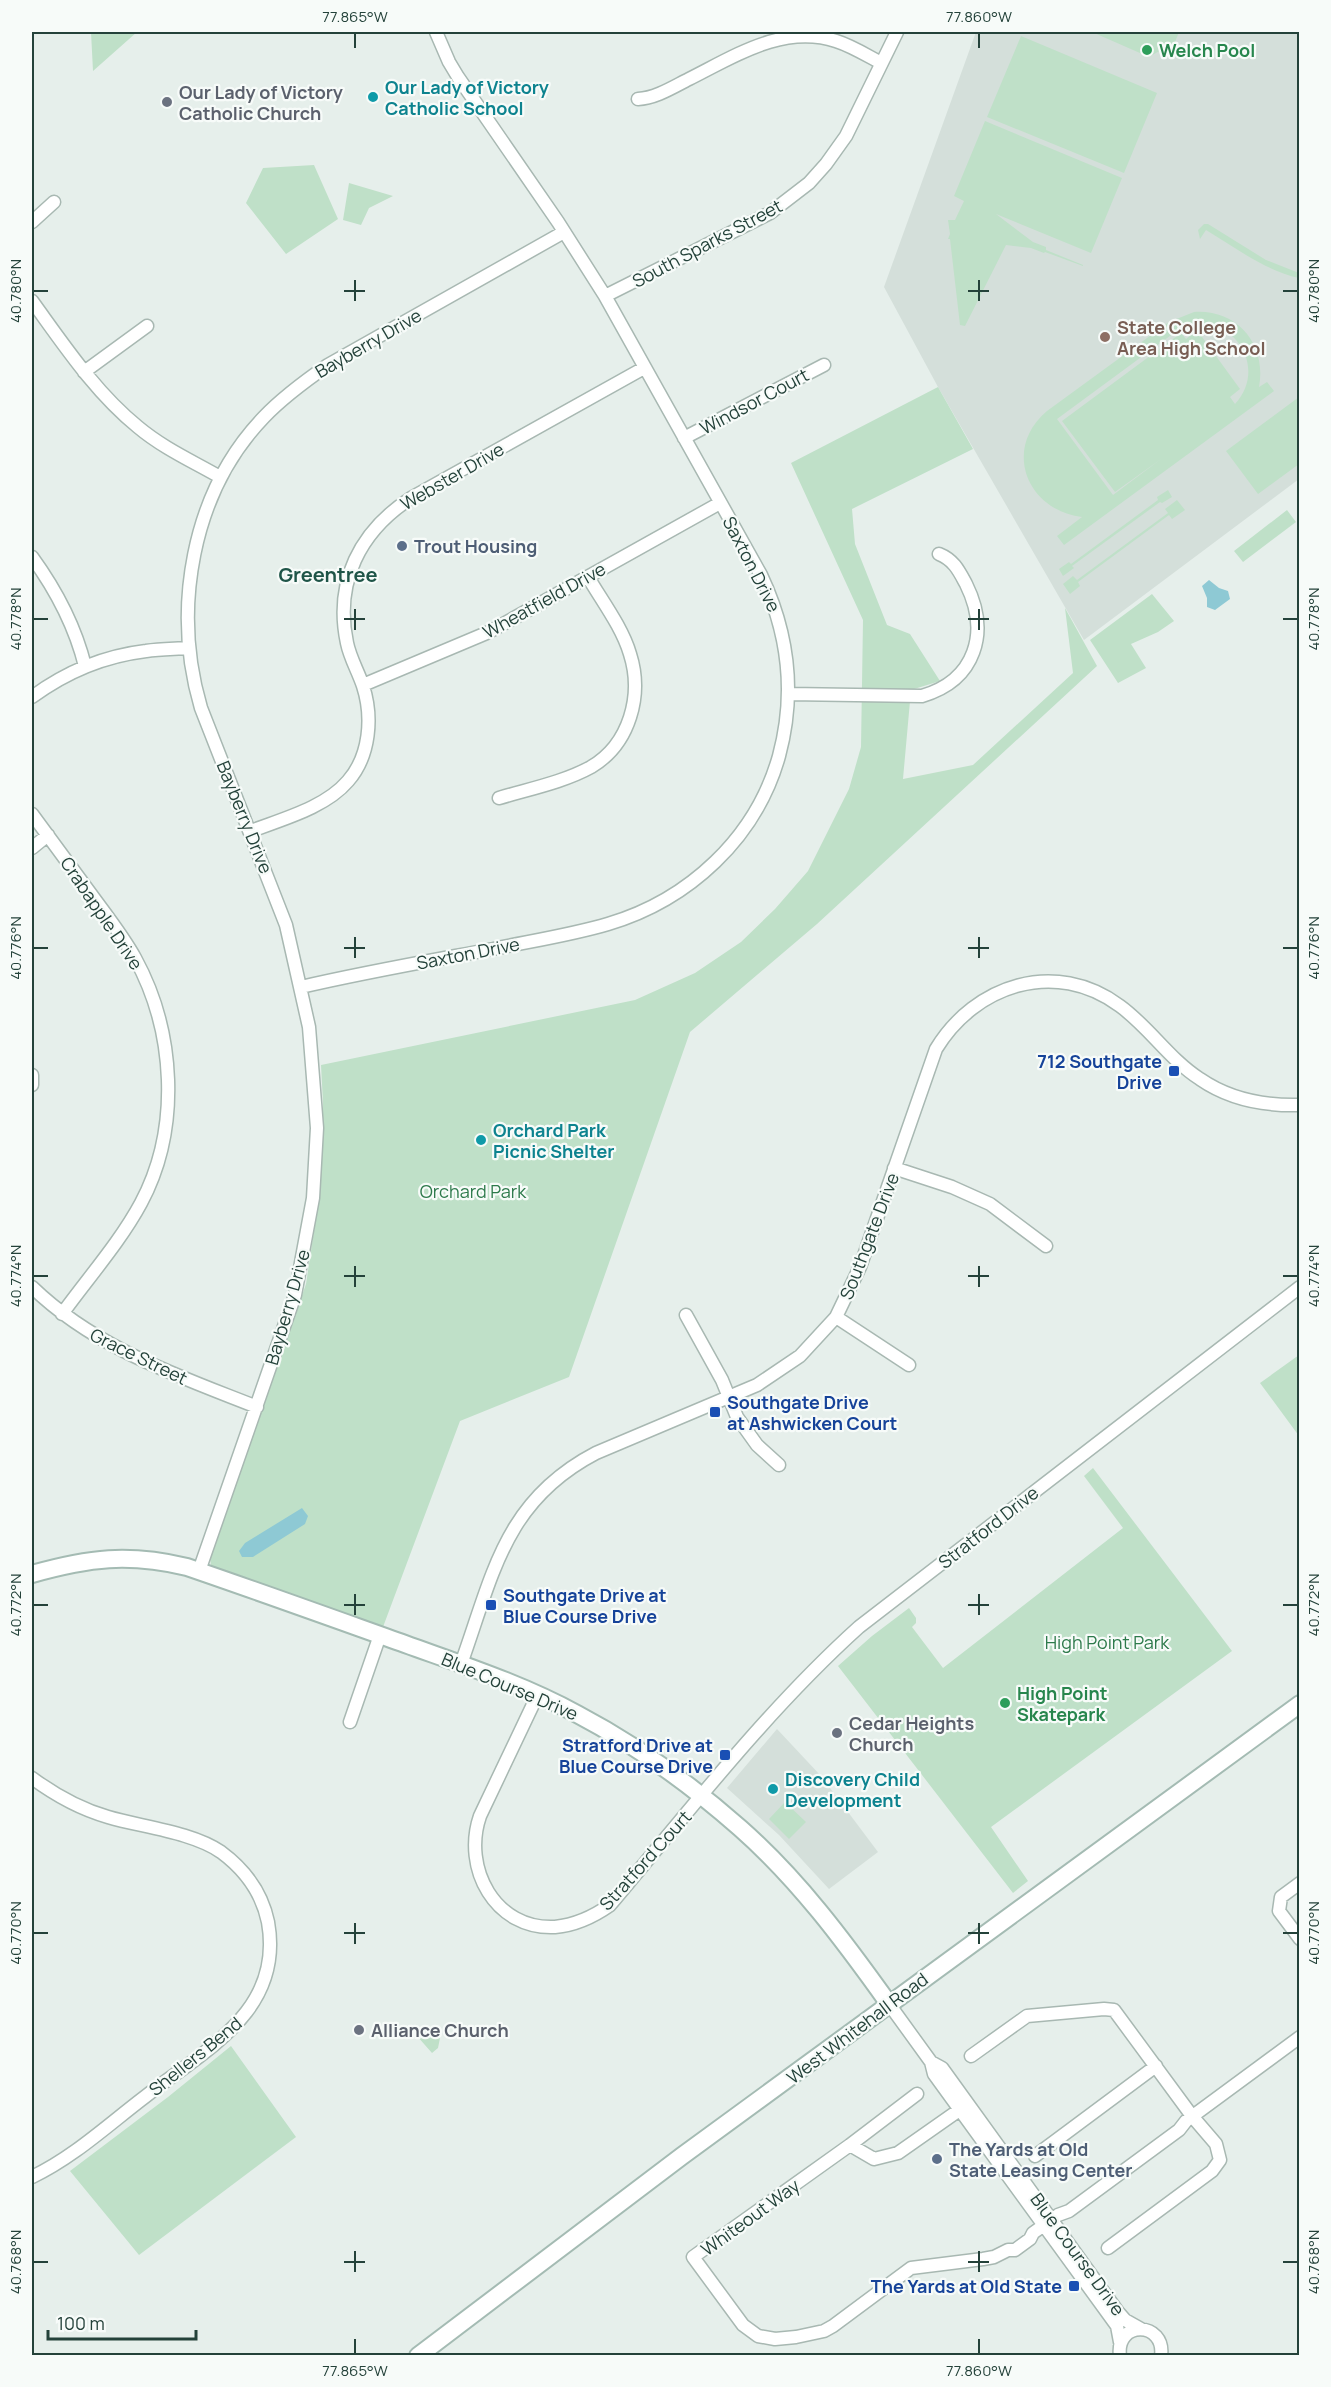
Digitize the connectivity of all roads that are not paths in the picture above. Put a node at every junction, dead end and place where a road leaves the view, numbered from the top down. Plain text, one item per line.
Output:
1 (436, 32) edge
2 (897, 32) edge
3 (881, 63) junction
4 (638, 99) dead end
5 (54, 202) dead end
6 (32, 222) edge
7 (564, 232) junction
8 (605, 296) junction
9 (32, 301) edge
10 (147, 326) dead end
11 (824, 365) dead end
12 (644, 368) junction
13 (84, 372) junction
14 (684, 438) junction
15 (220, 477) junction
16 (720, 503) junction
17 (939, 554) dead end
18 (32, 557) edge
19 (588, 576) junction
20 (188, 648) junction
21 (85, 666) junction
22 (363, 685) junction
23 (789, 694) junction
24 (32, 697) edge
25 (499, 798) dead end
26 (32, 814) edge
27 (250, 831) junction
28 (48, 835) junction
29 (32, 848) edge
30 (301, 987) junction
31 (32, 1075) edge
32 (32, 1085) edge
33 (1299, 1105) edge
34 (894, 1168) junction
35 (1046, 1246) dead end
36 (32, 1287) edge
37 (1299, 1287) edge
38 (62, 1314) junction
39 (686, 1315) dead end
40 (838, 1315) junction
41 (909, 1365) dead end
42 (728, 1398) junction
43 (257, 1407) junction
44 (779, 1465) dead end
45 (199, 1571) junction
46 (32, 1574) edge
47 (380, 1635) junction
48 (461, 1664) junction
49 (538, 1694) junction
50 (1299, 1704) edge
51 (350, 1722) dead end
52 (32, 1779) edge
53 (702, 1796) junction
54 (1299, 1883) edge
55 (1299, 1939) edge
56 (889, 2004) junction
57 (1299, 2037) edge
58 (971, 2056) dead end
59 (1156, 2066) junction
60 (917, 2094) dead end
61 (964, 2107) junction
62 (1189, 2119) junction
63 (850, 2145) junction
64 (1035, 2156) dead end
65 (32, 2177) edge
66 (1052, 2220) junction
67 (1108, 2248) dead end
68 (1141, 2329) junction
69 (1119, 2351) edge
70 (418, 2355) edge
71 (1161, 2355) edge

1 - 7 street, Saxton Drive
2 - 3 street, South Sparks Street
3 - 4 street
3 - 8 street, South Sparks Street
5 - 6 street
7 - 8 street, Saxton Drive
7 - 15 street, Bayberry Drive
8 - 12 street, Saxton Drive
9 - 13 street
10 - 13 street
11 - 14 street, Windsor Court
12 - 14 street, Saxton Drive
12 - 22 street, Webster Drive
13 - 15 street
14 - 16 street, Saxton Drive
15 - 20 street, Bayberry Drive
16 - 19 street, Wheatfield Drive
16 - 23 street, Saxton Drive
17 - 23 street
18 - 21 street
19 - 22 street, Wheatfield Drive
19 - 25 street
20 - 21 street
20 - 27 street, Bayberry Drive
21 - 24 street
22 - 27 street, Webster Drive
23 - 30 street, Saxton Drive
26 - 28 street, Crabapple Drive
27 - 30 street, Bayberry Drive
28 - 29 street
28 - 38 street, Crabapple Drive
30 - 43 street, Bayberry Drive
31 - 32 street
33 - 34 street, Southgate Drive
34 - 35 street
34 - 40 street, Southgate Drive
36 - 38 street, Grace Street
37 - 53 street, Stratford Drive
38 - 43 street, Grace Street
39 - 42 street
40 - 41 street
40 - 42 street, Southgate Drive
42 - 44 street
42 - 48 street, Southgate Drive
43 - 45 street, Bayberry Drive
45 - 46 main road, Blue Course Drive
45 - 47 main road, Blue Course Drive
47 - 48 main road, Blue Course Drive
47 - 51 street
48 - 49 main road, Blue Course Drive
49 - 53 main road, Blue Course Drive
49 - 53 street, Stratford Court
50 - 56 main road, West Whitehall Road
52 - 65 street, Shellers Bend
53 - 56 main road, Blue Course Drive
54 - 55 street
56 - 61 street, Blue Course Drive
56 - 70 main road, West Whitehall Road
57 - 62 street, Whiteout Way
58 - 59 street
59 - 62 street
59 - 64 street
60 - 63 street, Whiteout Way
61 - 63 street
61 - 66 street, Blue Course Drive
62 - 66 street, Whiteout Way
62 - 67 street
63 - 66 street, Whiteout Way
66 - 68 street, Blue Course Drive
66 - 69 street, Blue Course Drive
68 - 69 street, Blue Course Drive
68 - 71 street, Blue Course Drive

